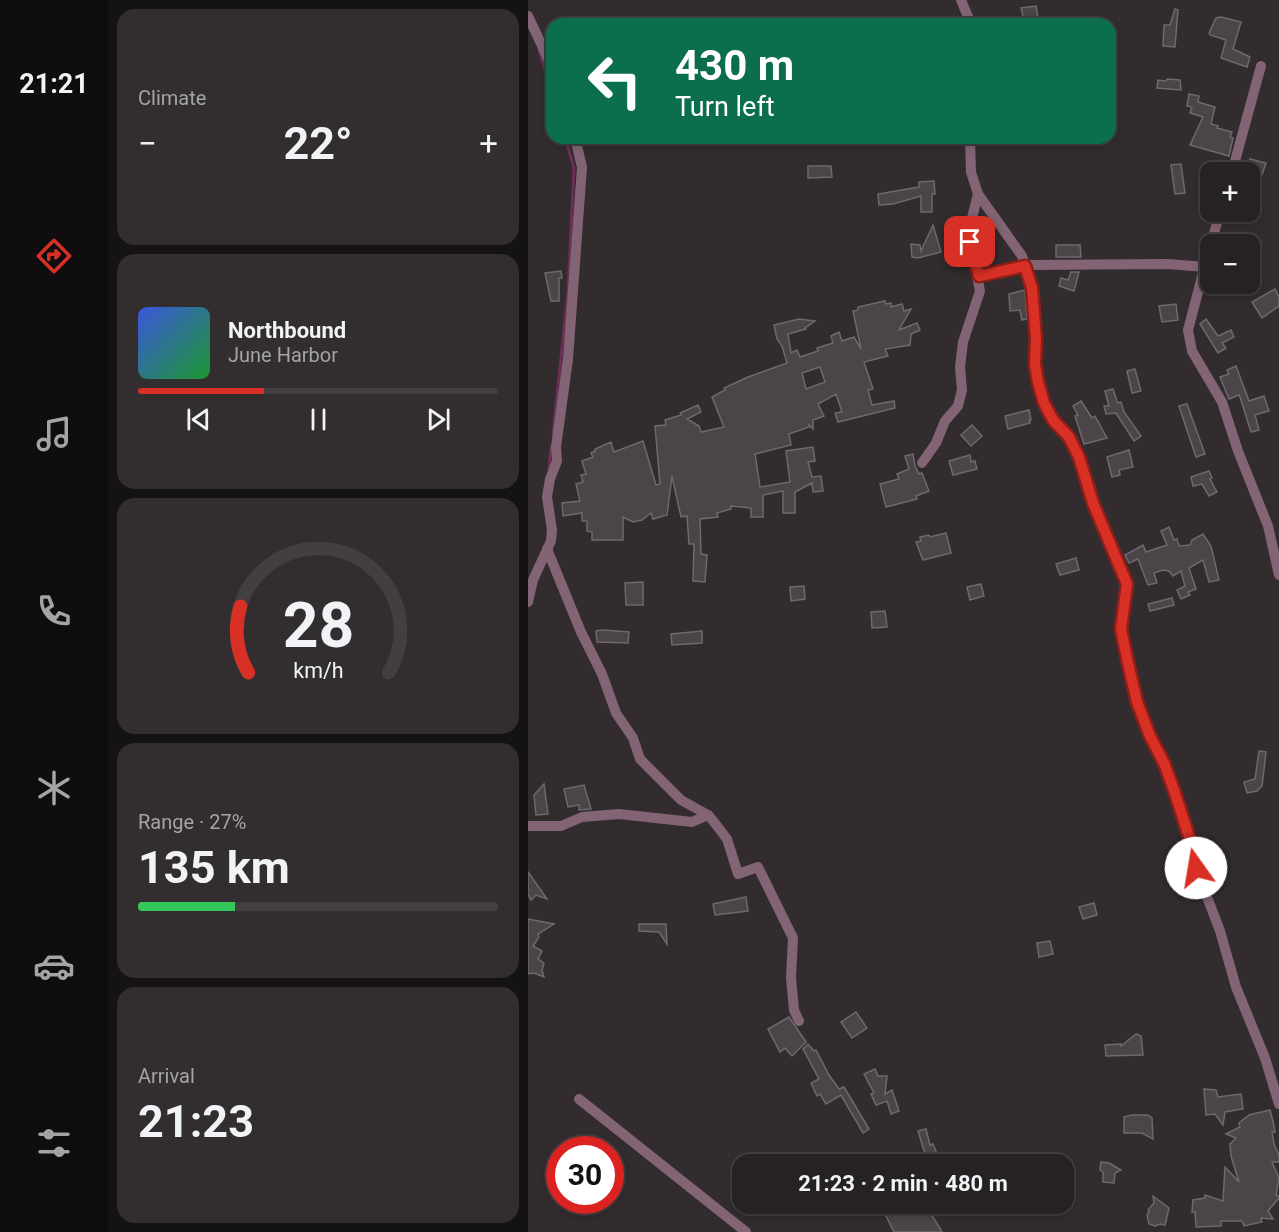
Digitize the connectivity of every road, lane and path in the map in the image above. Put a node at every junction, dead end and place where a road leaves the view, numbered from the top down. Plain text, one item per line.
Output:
1 (961, 0) edge
2 (528, 16) edge
3 (968, 18) edge
4 (546, 54) edge
5 (1261, 66) dead end
6 (576, 144) edge
7 (970, 144) edge
8 (1235, 162) edge
9 (978, 194) junction
10 (1025, 266) junction
11 (1200, 267) edge
12 (979, 276) junction
13 (1200, 286) edge
14 (922, 463) dead end
15 (547, 549) junction
16 (1279, 574) edge
17 (528, 602) edge
18 (708, 815) junction
19 (528, 826) edge
20 (799, 1021) dead end
21 (579, 1099) dead end
22 (1279, 1104) edge
23 (746, 1232) edge

1 - 3 street
2 - 4 street
5 - 8 street
6 - 15 street
7 - 9 street
9 - 10 street
9 - 12 street
10 - 11 street
10 - 12 street
10 - 22 street
12 - 14 street
13 - 16 street
15 - 17 street
15 - 18 street
18 - 19 street
18 - 20 street
21 - 23 street

